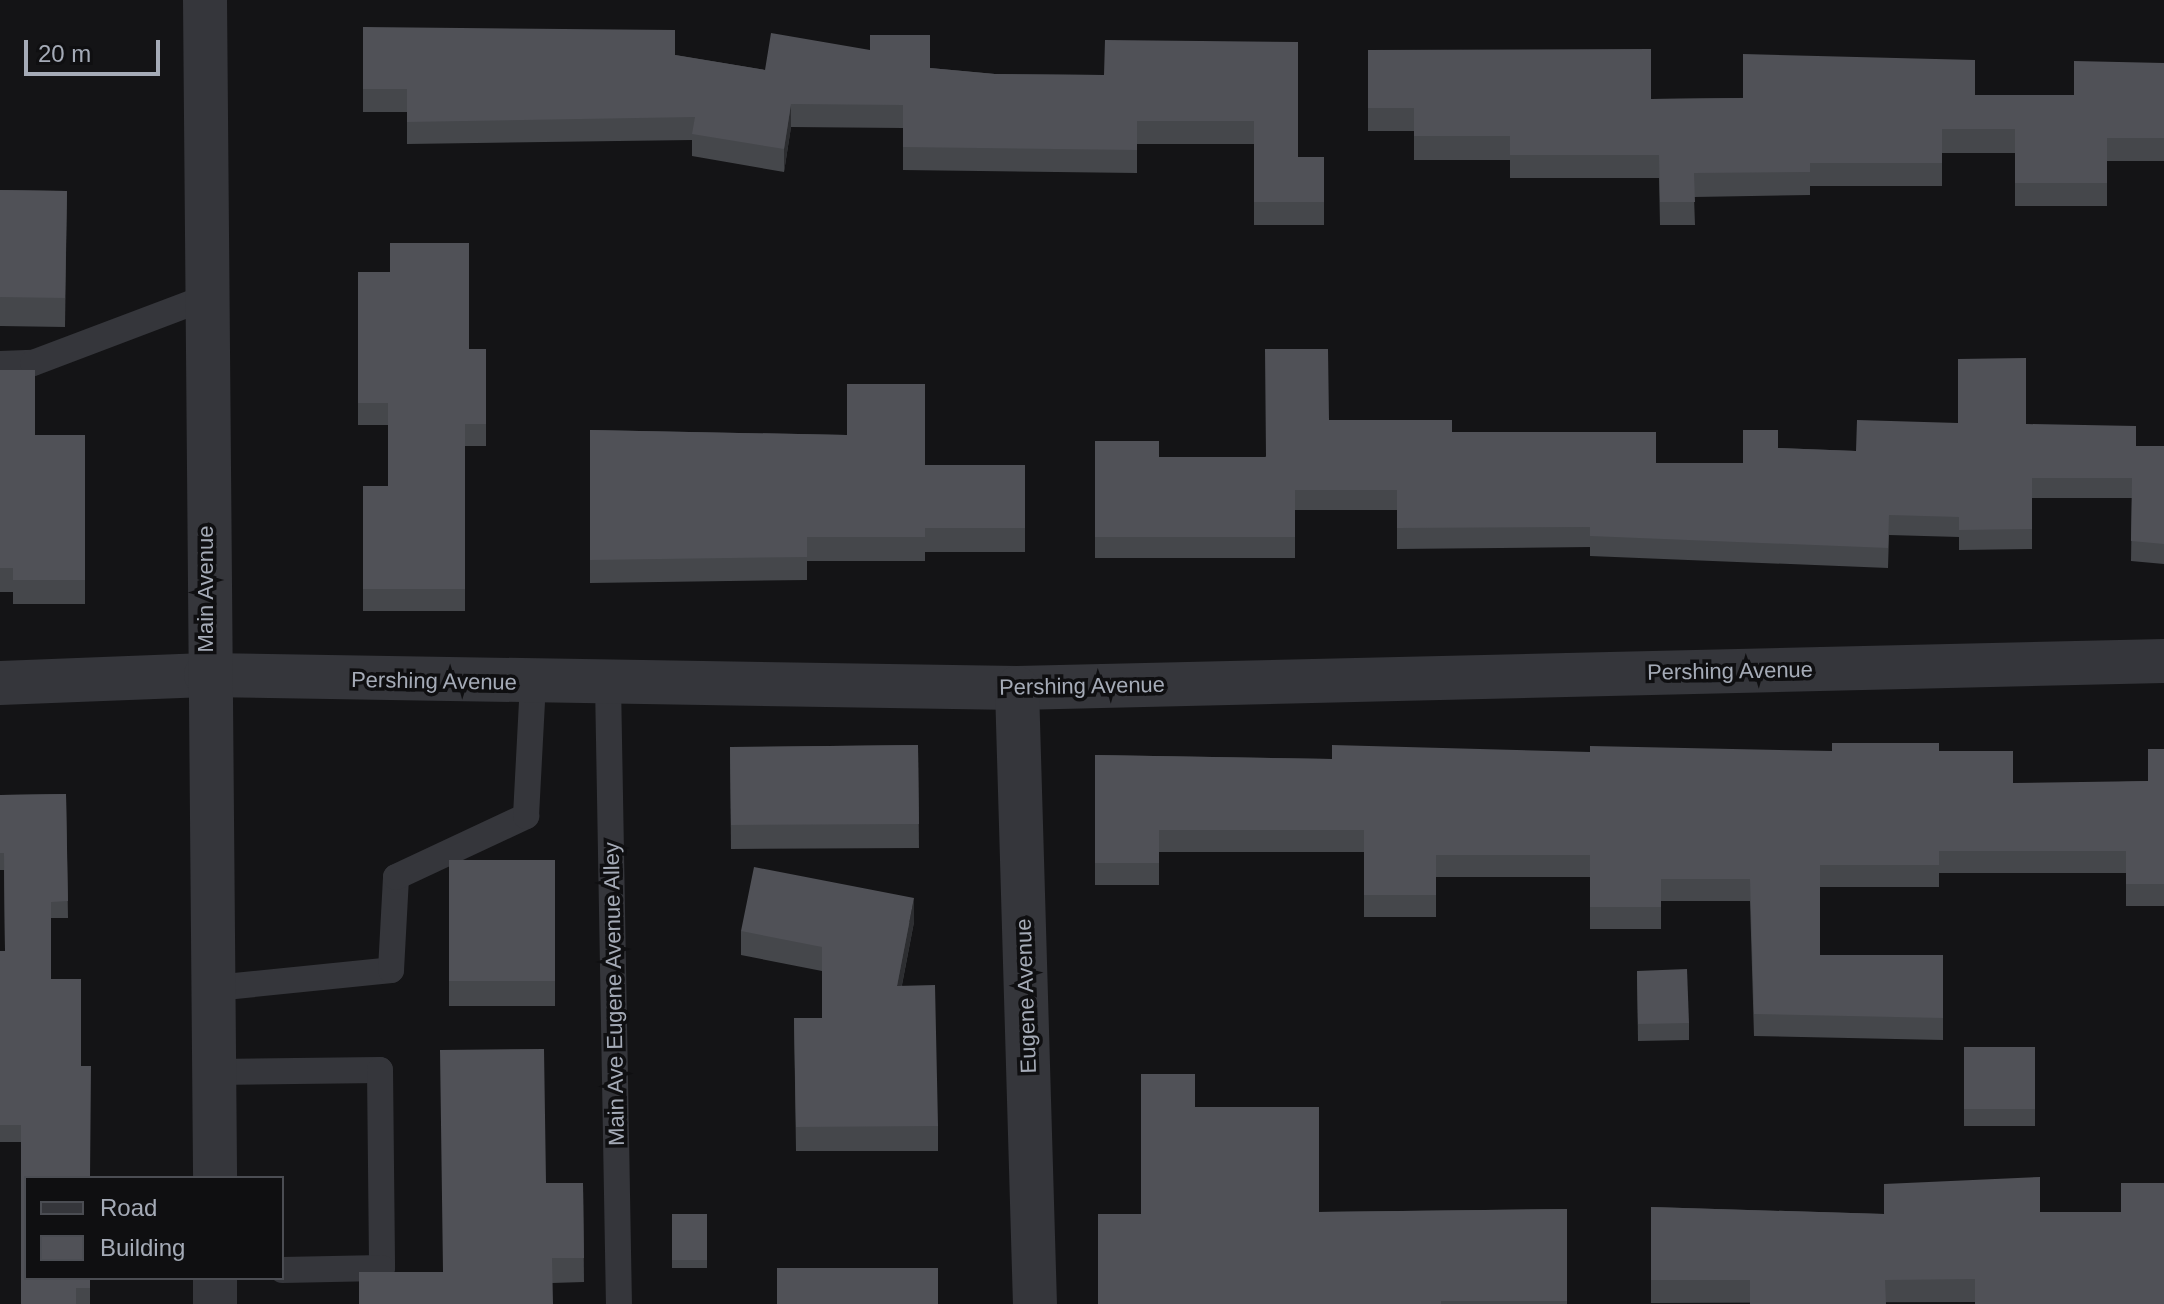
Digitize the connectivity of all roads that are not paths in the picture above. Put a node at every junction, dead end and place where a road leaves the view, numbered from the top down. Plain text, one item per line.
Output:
1 (205, 0) edge
2 (205, 298) junction
3 (0, 364) edge
4 (2164, 661) edge
5 (206, 675) junction
6 (0, 683) edge
7 (608, 683) junction
8 (533, 684) junction
9 (1017, 688) junction
10 (215, 988) junction
11 (215, 1072) junction
12 (215, 1176) edge
13 (284, 1270) edge
14 (215, 1280) edge
15 (215, 1304) edge
16 (619, 1304) edge
17 (1035, 1304) edge

1 - 2 street, Main Avenue
2 - 3 lane
2 - 5 street, Main Avenue
4 - 9 street, Pershing Avenue
5 - 6 street, Pershing Avenue
5 - 8 street, Pershing Avenue
5 - 10 street, Main Avenue
7 - 8 street, Pershing Avenue
7 - 9 street, Pershing Avenue
7 - 16 lane, Main Ave Eugene Avenue Alley
8 - 10 lane
9 - 17 street, Eugene Avenue
10 - 11 street, Main Avenue
11 - 12 street, Main Avenue
11 - 13 lane
14 - 15 street

